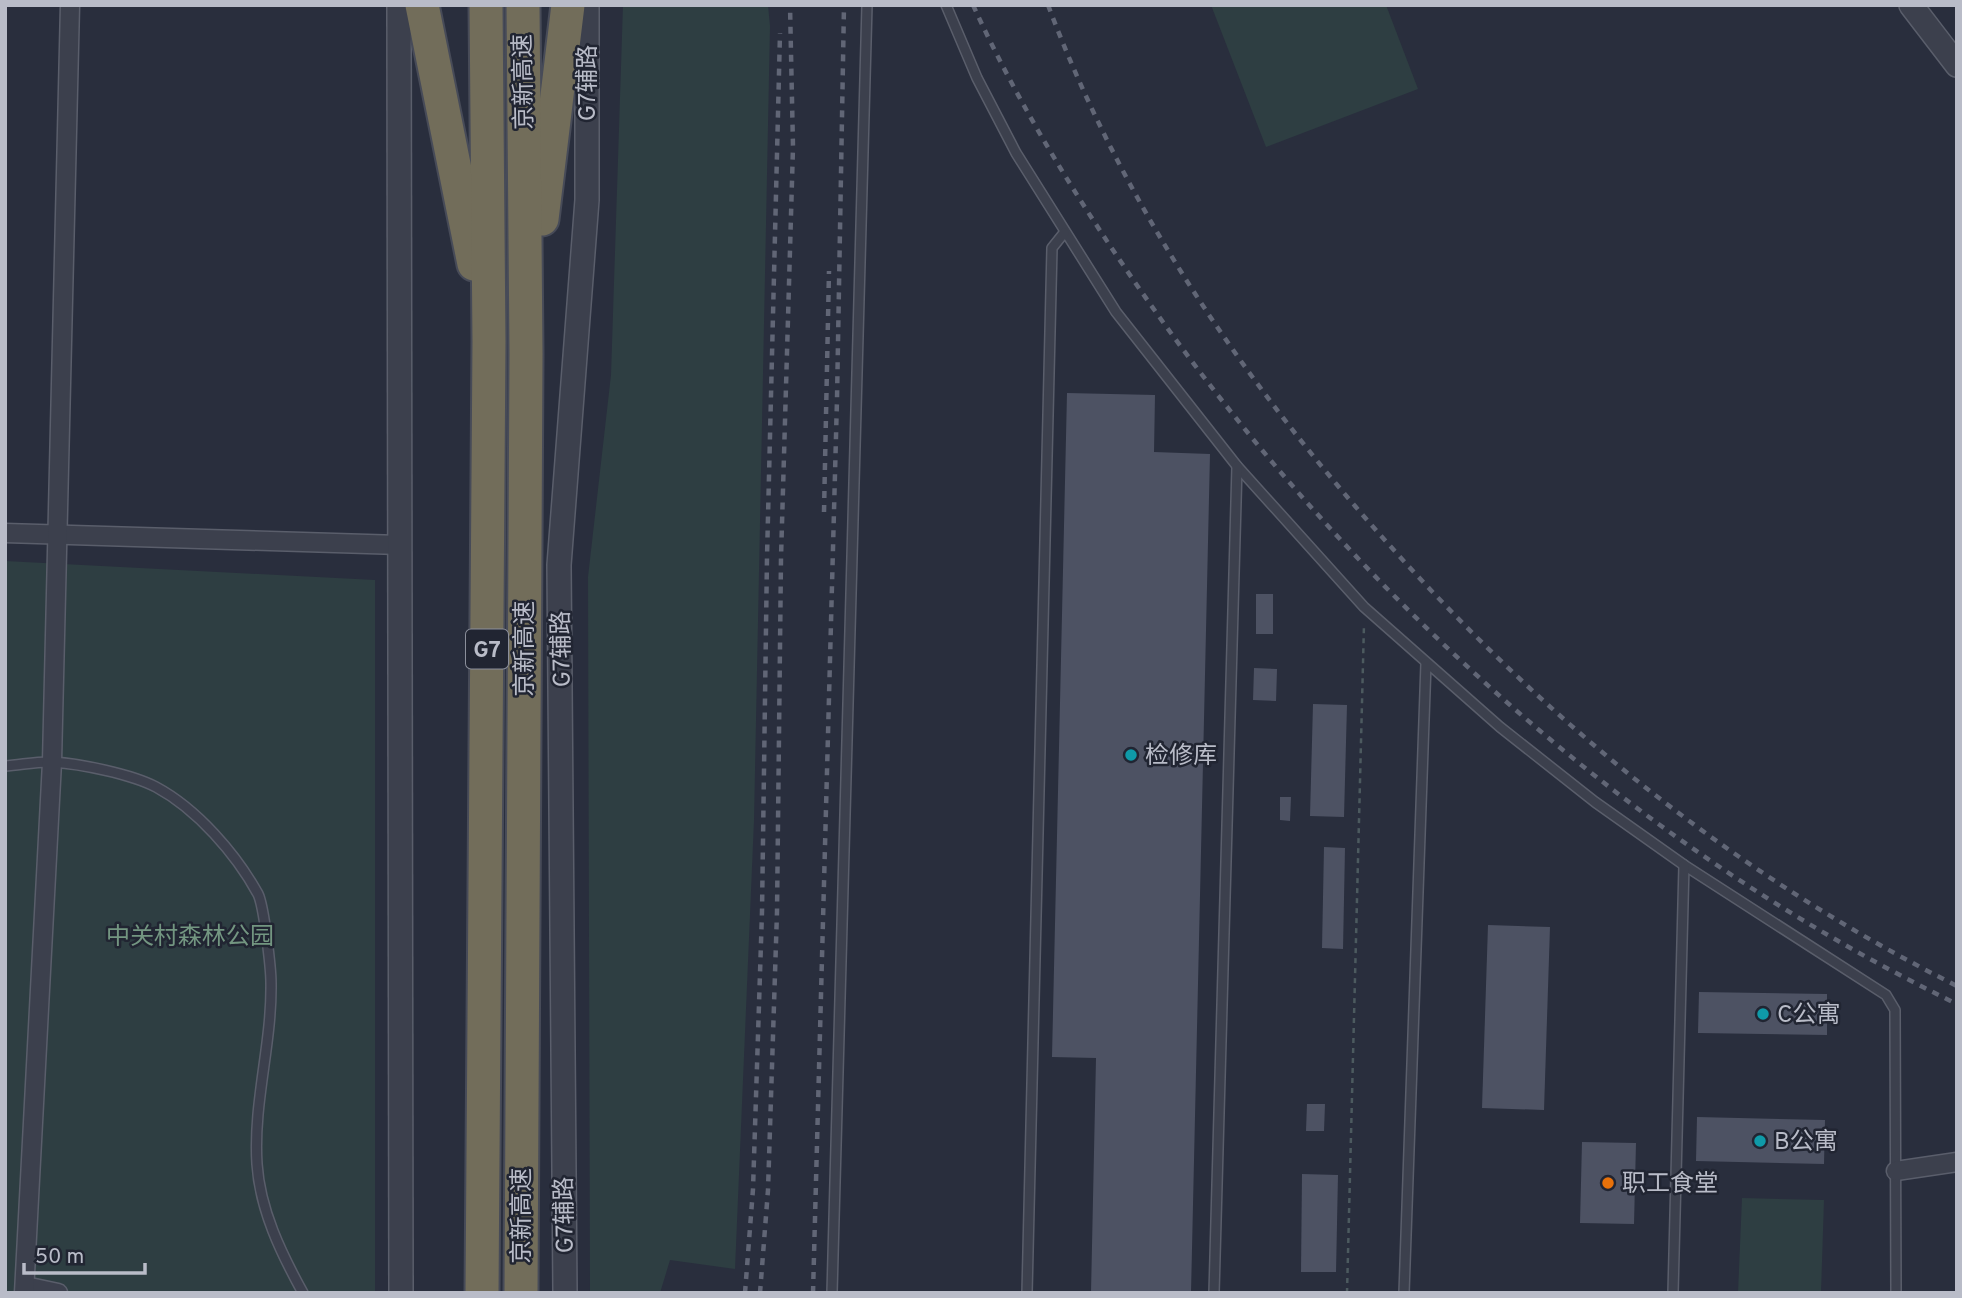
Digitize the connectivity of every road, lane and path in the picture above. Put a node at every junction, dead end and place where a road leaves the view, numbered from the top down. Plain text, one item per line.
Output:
1 (70, 5) edge
2 (399, 5) edge
3 (422, 5) edge
4 (486, 5) edge
5 (523, 5) edge
6 (568, 5) edge
7 (587, 5) edge
8 (867, 5) edge
9 (946, 5) edge
10 (1911, 5) edge
11 (1957, 65) edge
12 (1064, 233) junction
13 (489, 341) junction
14 (526, 354) junction
15 (1237, 466) junction
16 (5, 533) edge
17 (57, 534) junction
18 (400, 545) junction
19 (1364, 607) junction
20 (1426, 663) junction
21 (52, 762) junction
22 (5, 766) edge
23 (1685, 865) junction
24 (1957, 1162) edge
25 (1896, 1171) junction
26 (24, 1289) edge
27 (58, 1293) edge
28 (303, 1293) edge
29 (401, 1293) edge
30 (482, 1293) edge
31 (521, 1293) edge
32 (565, 1293) edge
33 (832, 1293) edge
34 (1027, 1293) edge
35 (1214, 1293) edge
36 (1347, 1293) edge
37 (1404, 1293) edge
38 (1673, 1293) edge
39 (1896, 1293) edge

1 - 17 street
2 - 18 street
3 - 13 highway
4 - 13 highway, 京新高速 / G7
5 - 14 highway, 京新高速 / G7
6 - 14 highway
7 - 32 street, G7辅路
8 - 33 lane
9 - 12 lane
10 - 11 street
12 - 15 lane
12 - 34 lane
13 - 30 highway, 京新高速 / G7
14 - 31 highway, 京新高速 / G7
15 - 19 lane
15 - 35 lane
16 - 17 street
17 - 18 street
17 - 21 street
18 - 29 street
19 - 20 lane
19 - 36 path
20 - 23 lane
20 - 37 lane
21 - 22 lane
21 - 26 street
21 - 28 lane
23 - 25 lane
23 - 38 lane
24 - 25 street
25 - 39 lane
26 - 27 street

